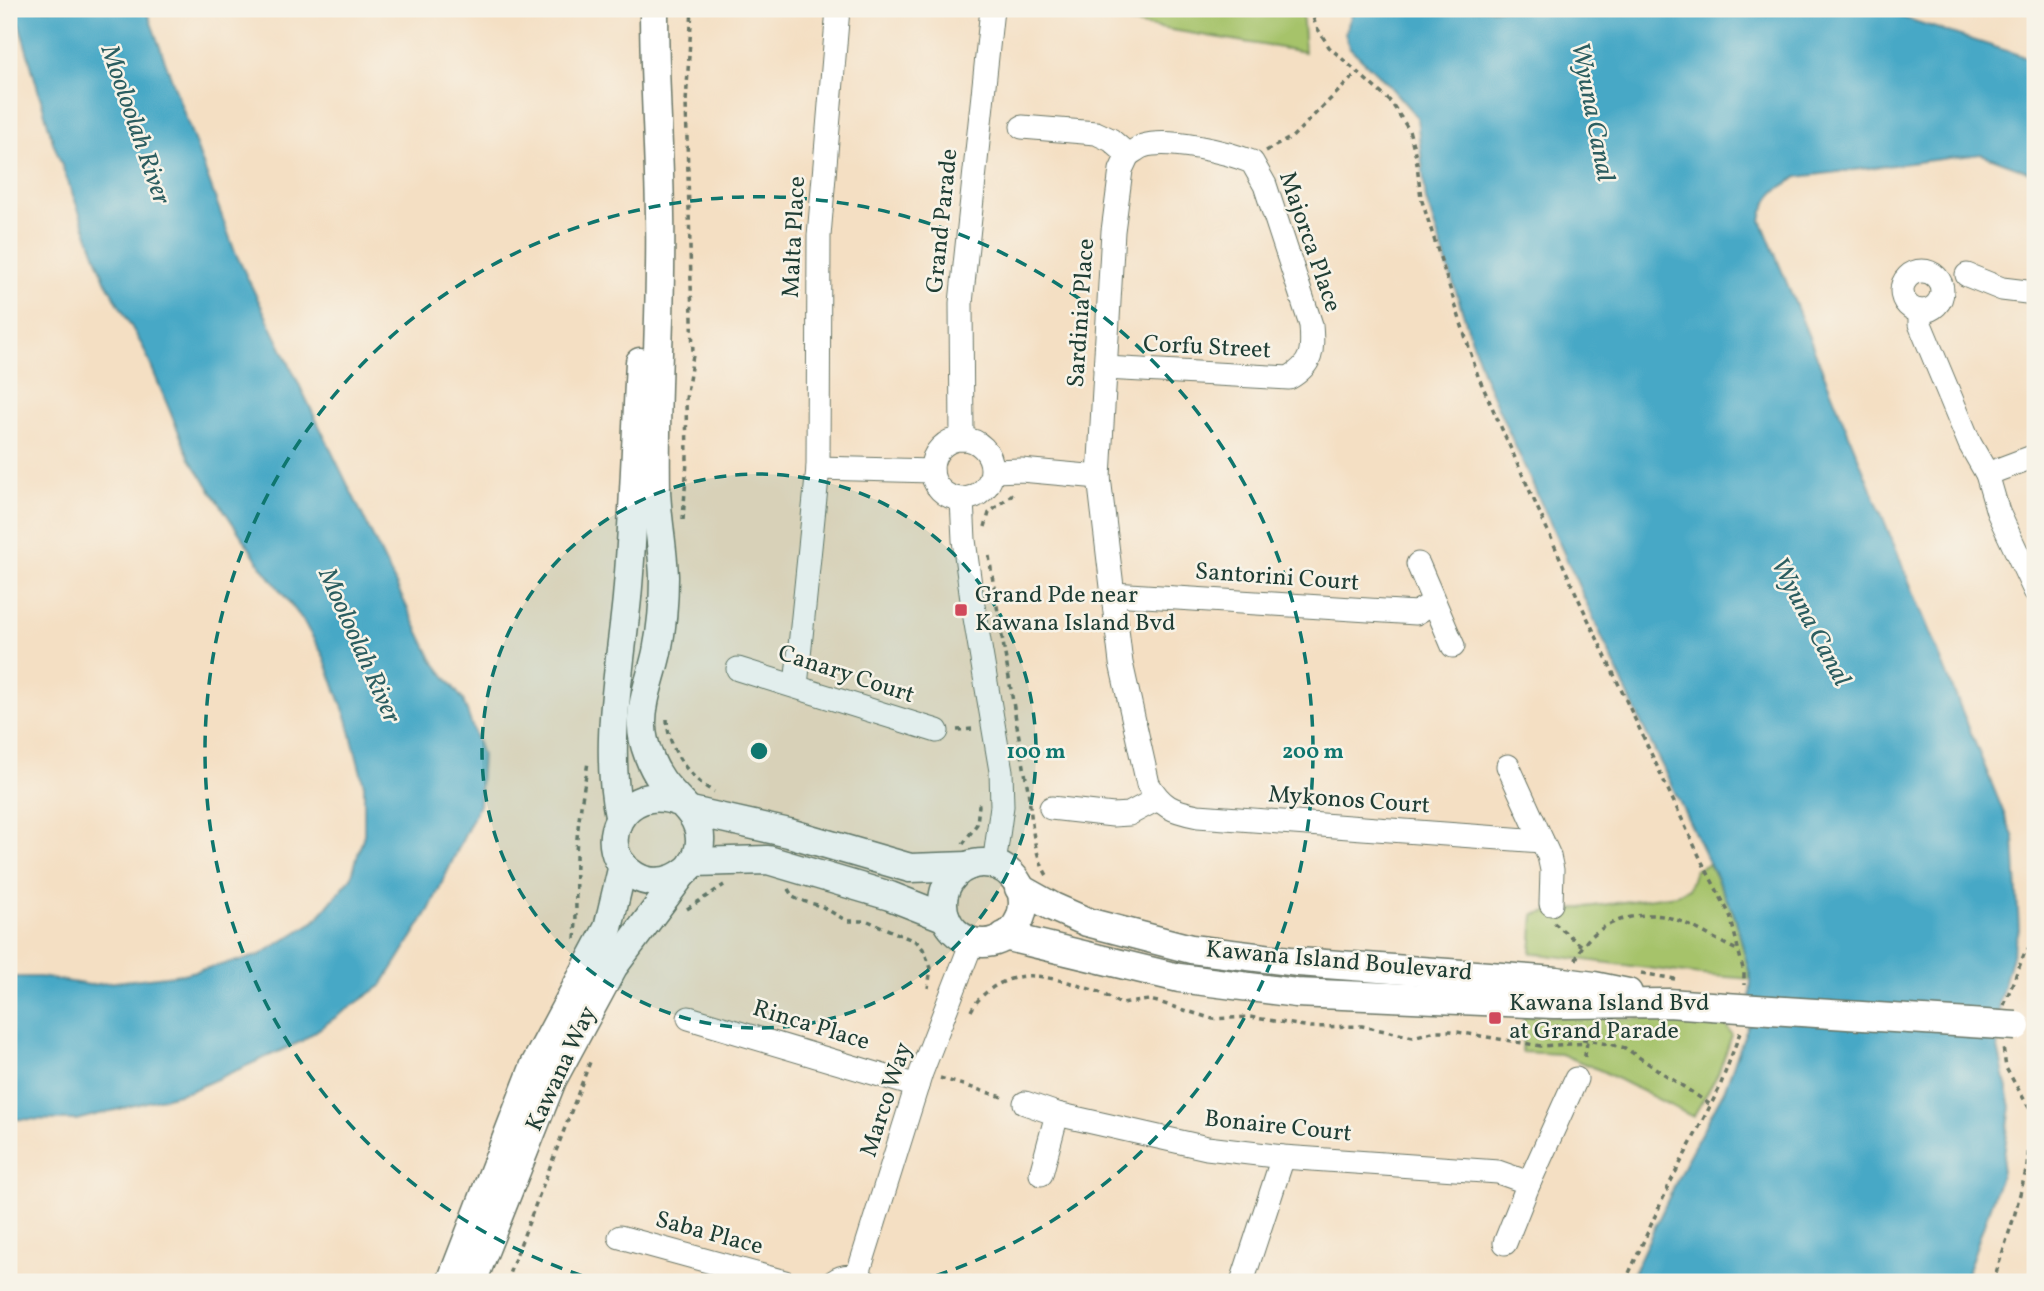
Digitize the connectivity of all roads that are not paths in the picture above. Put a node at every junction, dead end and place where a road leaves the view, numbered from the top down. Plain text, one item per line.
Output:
1 (654, 9) edge
2 (838, 9) edge
3 (992, 9) edge
4 (654, 88) junction
5 (1022, 127) dead end
6 (1128, 155) junction
7 (1967, 275) dead end
8 (2035, 293) edge
9 (1920, 311) dead end
10 (1105, 368) junction
11 (1303, 370) joint
12 (962, 439) junction
13 (2035, 456) edge
14 (818, 468) junction
15 (932, 471) junction
16 (993, 471) junction
17 (1987, 474) junction
18 (1099, 477) junction
19 (962, 500) junction
20 (1418, 564) dead end
21 (2035, 591) edge
22 (1113, 594) junction
23 (1434, 602) junction
24 (1453, 646) dead end
25 (738, 669) dead end
26 (796, 686) junction
27 (937, 731) road end
28 (1508, 766) dead end
29 (1157, 799) junction
30 (685, 807) junction
31 (1051, 808) dead end
32 (620, 816) junction
33 (1542, 841) junction
34 (973, 859) junction
35 (622, 865) junction
36 (689, 868) junction
37 (1019, 888) junction
38 (1551, 904) road end
39 (946, 918) junction
40 (1004, 936) junction
41 (972, 942) junction
42 (1673, 991) junction
43 (689, 1018) dead end
44 (2015, 1028) edge
45 (919, 1079) junction
46 (1576, 1079) dead end
47 (1025, 1103) road end
48 (1057, 1114) junction
49 (1283, 1157) junction
50 (1041, 1174) dead end
51 (1529, 1183) junction
52 (620, 1237) dead end
53 (1504, 1244) dead end
54 (862, 1280) edge
55 (451, 1282) edge
56 (472, 1282) edge
57 (785, 1282) edge
58 (833, 1282) edge
59 (1242, 1282) edge

1 - 4 main road
2 - 14 street, Malta Place
3 - 12 street, Grand Parade
4 - 30 main road
4 - 32 main road
5 - 6 street
6 - 10 street, Sardinia Place
6 - 11 street, Majorca Place
7 - 8 street
9 - 17 street
10 - 11 street, Corfu Street
10 - 18 street, Sardinia Place
12 - 15 street
12 - 16 street
13 - 17 street
14 - 15 street
14 - 26 street, Malta Place
15 - 19 street
16 - 18 street
16 - 19 street
17 - 21 street
18 - 22 street, Sardinia Place
19 - 34 street
20 - 23 street
22 - 23 street, Santorini Court
22 - 29 street, Sardinia Place
23 - 24 street
25 - 26 street, Canary Court
26 - 27 street, Canary Court
28 - 33 street
29 - 31 street
29 - 33 street, Mykonos Court
30 - 32 main road
30 - 34 main road
30 - 36 main road
32 - 35 main road
33 - 38 street
34 - 37 main road
34 - 39 main road
35 - 36 main road
35 - 55 main road, Kawana Way
36 - 39 main road
36 - 56 main road, Kawana Way
37 - 40 main road
37 - 42 main road, Kawana Island Boulevard
39 - 41 main road
40 - 41 main road
40 - 42 main road, Kawana Island Boulevard
41 - 45 street, Marco Way
42 - 44 main road, Kawana Island Boulevard, bridge
43 - 45 street, Rinca Place
45 - 54 street, Marco Way
46 - 51 street
47 - 48 street, Bonaire Court
48 - 49 street, Bonaire Court
48 - 50 street
49 - 51 street, Bonaire Court
49 - 59 street
51 - 53 street
52 - 57 street, Saba Place
54 - 58 street

